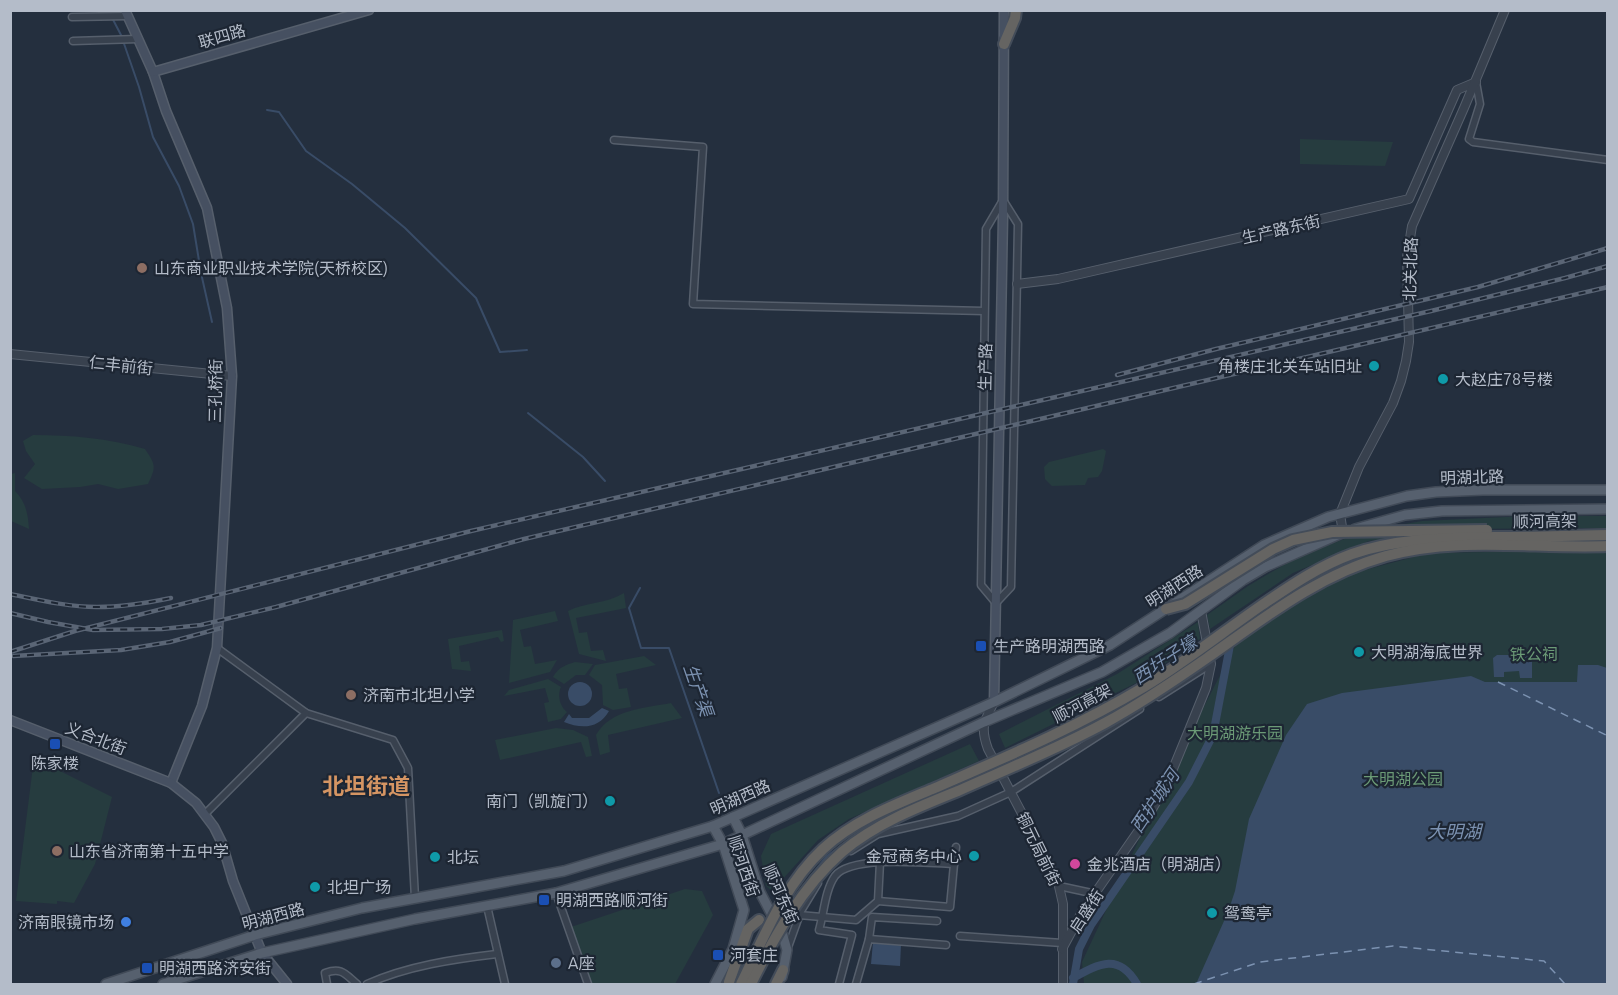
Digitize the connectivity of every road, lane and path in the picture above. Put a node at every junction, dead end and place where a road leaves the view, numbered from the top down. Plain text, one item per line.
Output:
1 (369, 10) edge
2 (1004, 10) edge
3 (1504, 10) edge
4 (96, 13) edge
5 (127, 13) edge
6 (1016, 14) edge
7 (72, 16) dead end
8 (138, 39) junction
9 (73, 41) dead end
10 (1004, 44) junction
11 (153, 72) junction
12 (1476, 82) junction
13 (614, 140) dead end
14 (1608, 160) edge
15 (1003, 200) junction
16 (1017, 284) junction
17 (984, 311) junction
18 (10, 354) edge
19 (232, 376) junction
20 (1608, 490) edge
21 (1608, 509) edge
22 (1340, 514) junction
23 (1608, 530) edge
24 (1344, 533) junction
25 (1608, 535) edge
26 (1608, 546) edge
27 (996, 603) junction
28 (1166, 609) junction
29 (1201, 611) junction
30 (217, 648) junction
31 (1211, 664) junction
32 (994, 702) junction
33 (306, 713) junction
34 (10, 720) edge
35 (984, 722) junction
36 (171, 783) junction
37 (1011, 792) junction
38 (205, 814) junction
39 (733, 817) junction
40 (713, 826) junction
41 (741, 835) junction
42 (723, 844) junction
43 (956, 847) dead end
44 (880, 861) junction
45 (954, 864) junction
46 (1059, 886) junction
47 (556, 893) junction
48 (1096, 894) junction
49 (415, 898) junction
50 (878, 901) junction
51 (487, 906) junction
52 (799, 915) junction
53 (823, 916) junction
54 (759, 920) junction
55 (856, 920) junction
56 (937, 921) dead end
57 (738, 931) junction
58 (255, 935) junction
59 (852, 935) junction
60 (783, 936) junction
61 (960, 936) dead end
62 (868, 939) junction
63 (946, 945) dead end
64 (1062, 946) junction
65 (734, 949) junction
66 (787, 950) junction
67 (262, 953) junction
68 (497, 954) junction
69 (783, 970) joint
70 (728, 983) edge
71 (106, 984) edge
72 (163, 984) edge
73 (287, 984) edge
74 (327, 984) edge
75 (357, 984) edge
76 (368, 984) edge
77 (505, 984) edge
78 (588, 984) edge
79 (716, 984) edge
80 (741, 984) edge
81 (751, 984) edge
82 (778, 984) edge
83 (839, 984) edge
84 (856, 984) edge
85 (1063, 984) edge

1 - 11 main road, 联四路
2 - 10 main road, 生产路
3 - 12 street, 北关北路
4 - 5 street
4 - 7 street
5 - 8 main road, 三孔桥街
6 - 10 highway
8 - 9 street
8 - 11 main road, 三孔桥街
10 - 15 main road, 生产路
11 - 19 main road, 三孔桥街
12 - 14 street
12 - 16 street, 生产路东街
12 - 22 street, 北关北路
13 - 17 street
15 - 16 street
15 - 17 street
15 - 27 main road, 生产路
16 - 27 street
17 - 27 street
18 - 19 street, 仁丰前街
19 - 30 main road, 三孔桥街
20 - 22 main road, 明湖北路
21 - 24 main road, 明湖北路
22 - 24 street
22 - 28 main road, 明湖西路
23 - 28 highway, bridge
24 - 29 main road, 明湖西路
25 - 80 highway, 顺河高架, bridge
26 - 81 highway, 顺河高架, bridge
27 - 32 main road, 生产路
28 - 32 main road, 明湖西路
29 - 31 street, 启盛街, bridge
29 - 35 main road, 明湖西路
30 - 33 street
30 - 36 main road, 三孔桥街
31 - 37 street
31 - 48 street, 启盛街
32 - 35 street, 生产路
32 - 39 main road, 明湖西路
33 - 38 street
33 - 49 street
34 - 36 main road, 义合北街
35 - 37 street, 铜元局前街, bridge
35 - 41 main road, 明湖西路
36 - 38 main road, 义合北街
37 - 46 street, 铜元局前街
37 - 52 street
38 - 58 main road, 义合北街
39 - 40 main road, 明湖西路
39 - 41 main road, 顺河东街
40 - 42 main road, 顺河西街
40 - 49 main road, 明湖西路
41 - 42 main road, 明湖西路
41 - 60 main road, 顺河东街
42 - 47 main road, 明湖西路
42 - 57 main road, 顺河西街
43 - 45 street
44 - 45 street
44 - 50 street
44 - 53 street
45 - 50 street
46 - 48 street
46 - 64 street, 铜元局前街
47 - 51 main road, 明湖西路
47 - 78 street
48 - 64 street, 启盛街
49 - 58 main road, 明湖西路
50 - 55 street
51 - 67 main road, 明湖西路
51 - 68 street
52 - 53 street
52 - 66 street
53 - 55 street
53 - 59 street
54 - 57 main road
54 - 60 main road
54 - 70 highway
55 - 59 street
56 - 62 street
57 - 65 main road, 顺河西街
58 - 67 main road, 义合北街
58 - 71 main road, 明湖西路
59 - 83 street
60 - 66 main road, 顺河东街
61 - 64 street
62 - 63 street
62 - 84 street
64 - 85 street, 铜元局前街
65 - 70 highway
65 - 79 main road, 顺河西街
66 - 69 main road, 顺河东街
67 - 72 main road, 明湖西路
67 - 73 main road, 义合北街
68 - 76 street
68 - 77 street
69 - 82 highway
74 - 75 street

